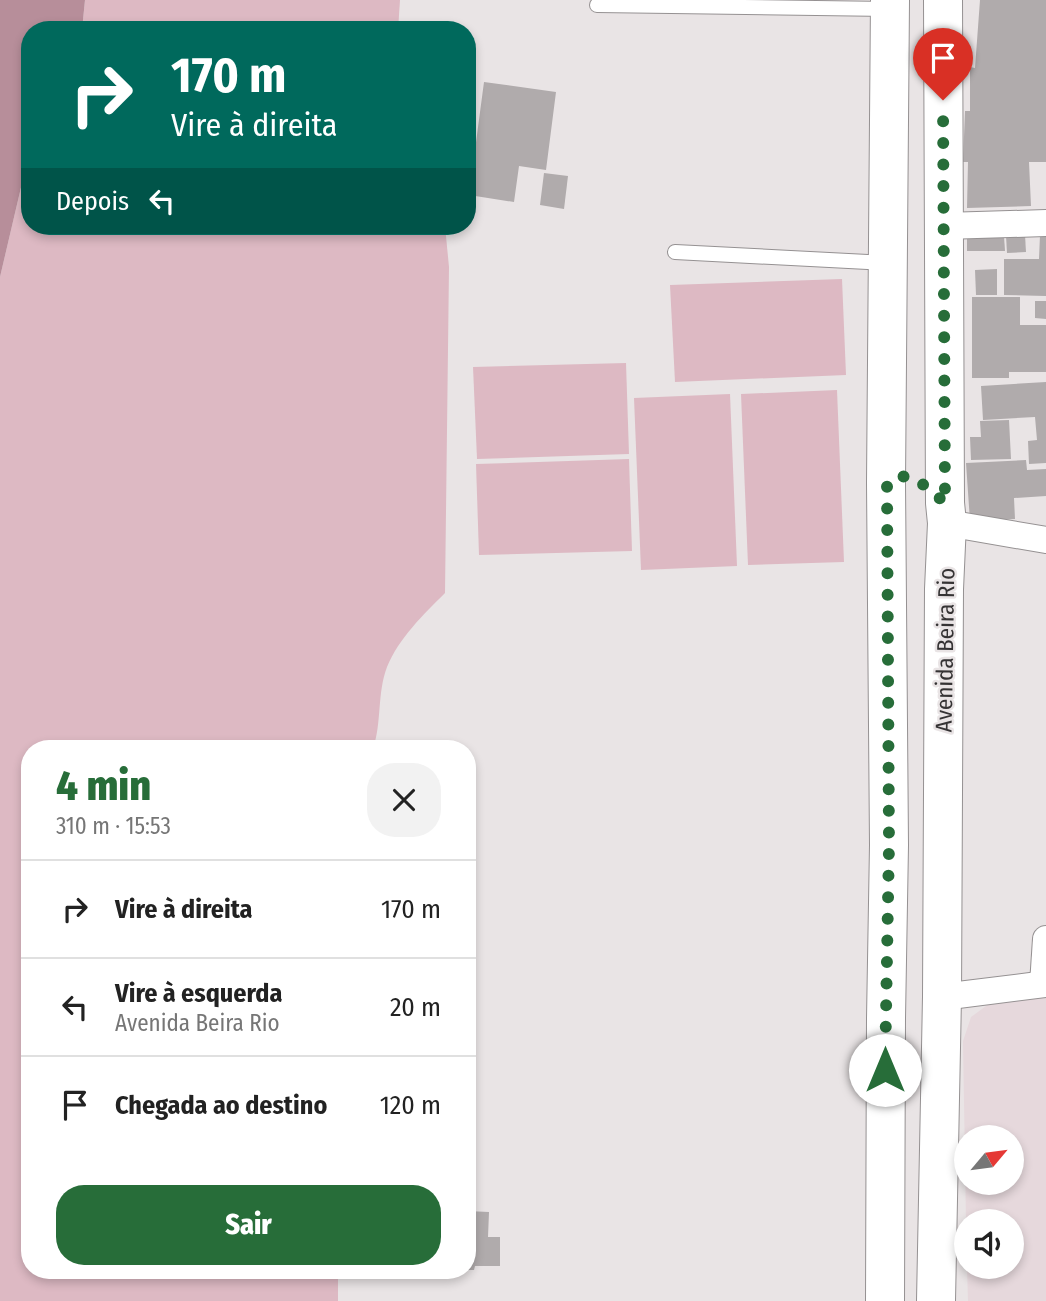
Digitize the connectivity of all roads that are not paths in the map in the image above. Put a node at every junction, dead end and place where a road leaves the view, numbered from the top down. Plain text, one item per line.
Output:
1 (943, 0) edge
2 (597, 5) dead end
3 (890, 5) edge
4 (1046, 223) edge
5 (944, 226) junction
6 (675, 252) dead end
7 (888, 263) junction
8 (887, 483) junction
9 (946, 513) junction
10 (1046, 540) edge
11 (889, 845) junction
12 (1046, 939) edge
13 (1045, 984) edge
14 (942, 997) junction
15 (885, 1301) edge
16 (936, 1301) edge

1 - 5 main road, Avenida Beira Rio
2 - 3 lane
3 - 7 main road
4 - 5 street
5 - 9 main road, Avenida Beira Rio
6 - 7 lane
7 - 8 main road
8 - 9 main road
8 - 11 main road
9 - 10 street
9 - 14 main road, Avenida Beira Rio
11 - 14 main road
11 - 15 main road
12 - 13 street
13 - 14 street
14 - 16 main road, Avenida Beira Rio

